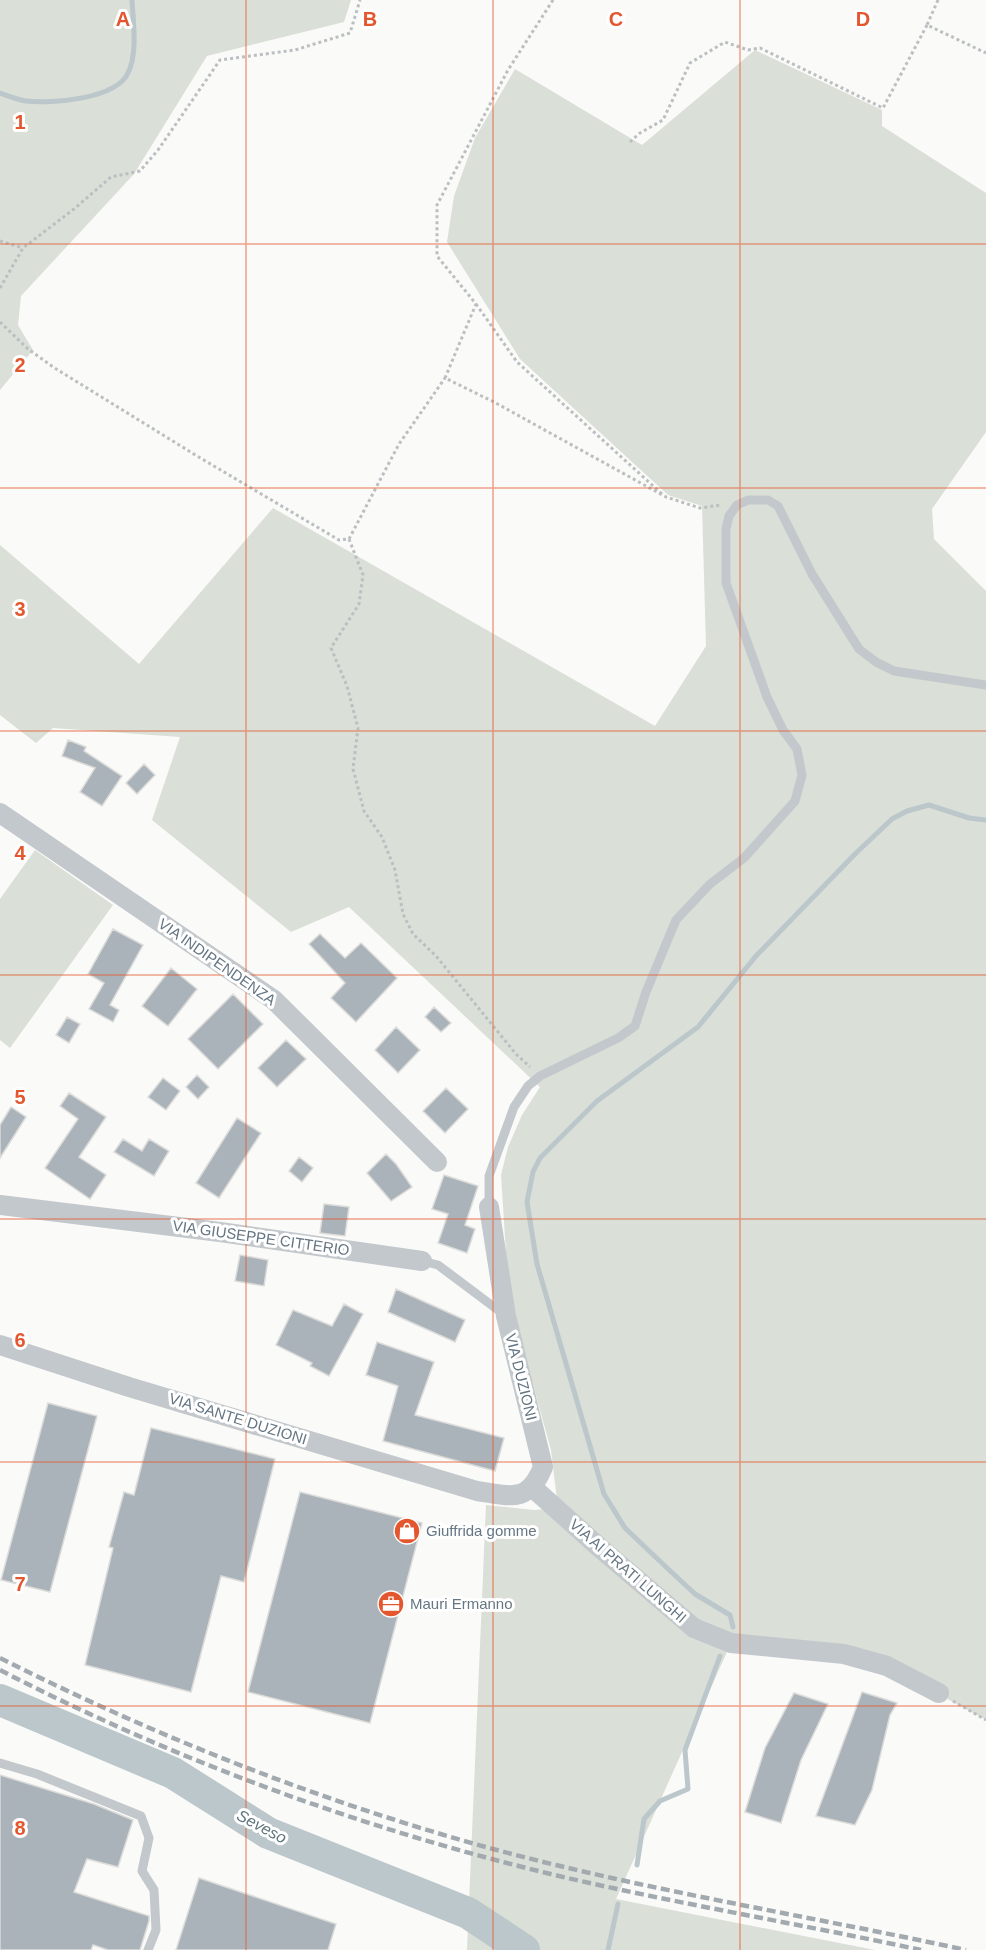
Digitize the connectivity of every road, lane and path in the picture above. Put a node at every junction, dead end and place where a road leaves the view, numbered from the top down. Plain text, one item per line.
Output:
1 (360, 0) edge
2 (553, 0) edge
3 (938, 0) edge
4 (927, 25) junction
5 (986, 52) edge
6 (630, 142) dead end
7 (0, 241) edge
8 (23, 248) junction
9 (0, 288) edge
10 (476, 304) junction
11 (0, 322) edge
12 (445, 378) junction
13 (666, 497) junction
14 (737, 505) junction
15 (350, 539) junction
16 (986, 685) edge
17 (0, 813) edge
18 (540, 1077) junction
19 (437, 1162) dead end
20 (0, 1205) edge
21 (489, 1207) joint
22 (422, 1261) joint
23 (506, 1316) junction
24 (0, 1345) edge
25 (532, 1487) junction
26 (939, 1693) joint
27 (986, 1720) edge
28 (0, 1763) edge
29 (148, 1950) edge

1 - 8 path
2 - 10 path
3 - 4 path
4 - 5 path
4 - 6 path
7 - 8 path
8 - 9 path
10 - 12 path
10 - 13 path
11 - 15 path
12 - 13 path
12 - 15 path
13 - 14 path
14 - 16 lane
14 - 18 lane
15 - 18 path
17 - 19 street, VIA INDIPENDENZA
18 - 21 lane
20 - 22 street, VIA GIUSEPPE CITTERIO
21 - 23 street, VIA DUZIONI
22 - 23 lane, VIA GIUSEPPE CITTERIO
23 - 25 street, VIA DUZIONI
24 - 25 street, VIA SANTE DUZIONI
25 - 26 street, VIA AI PRATI LUNGHI
26 - 27 path
28 - 29 lane

